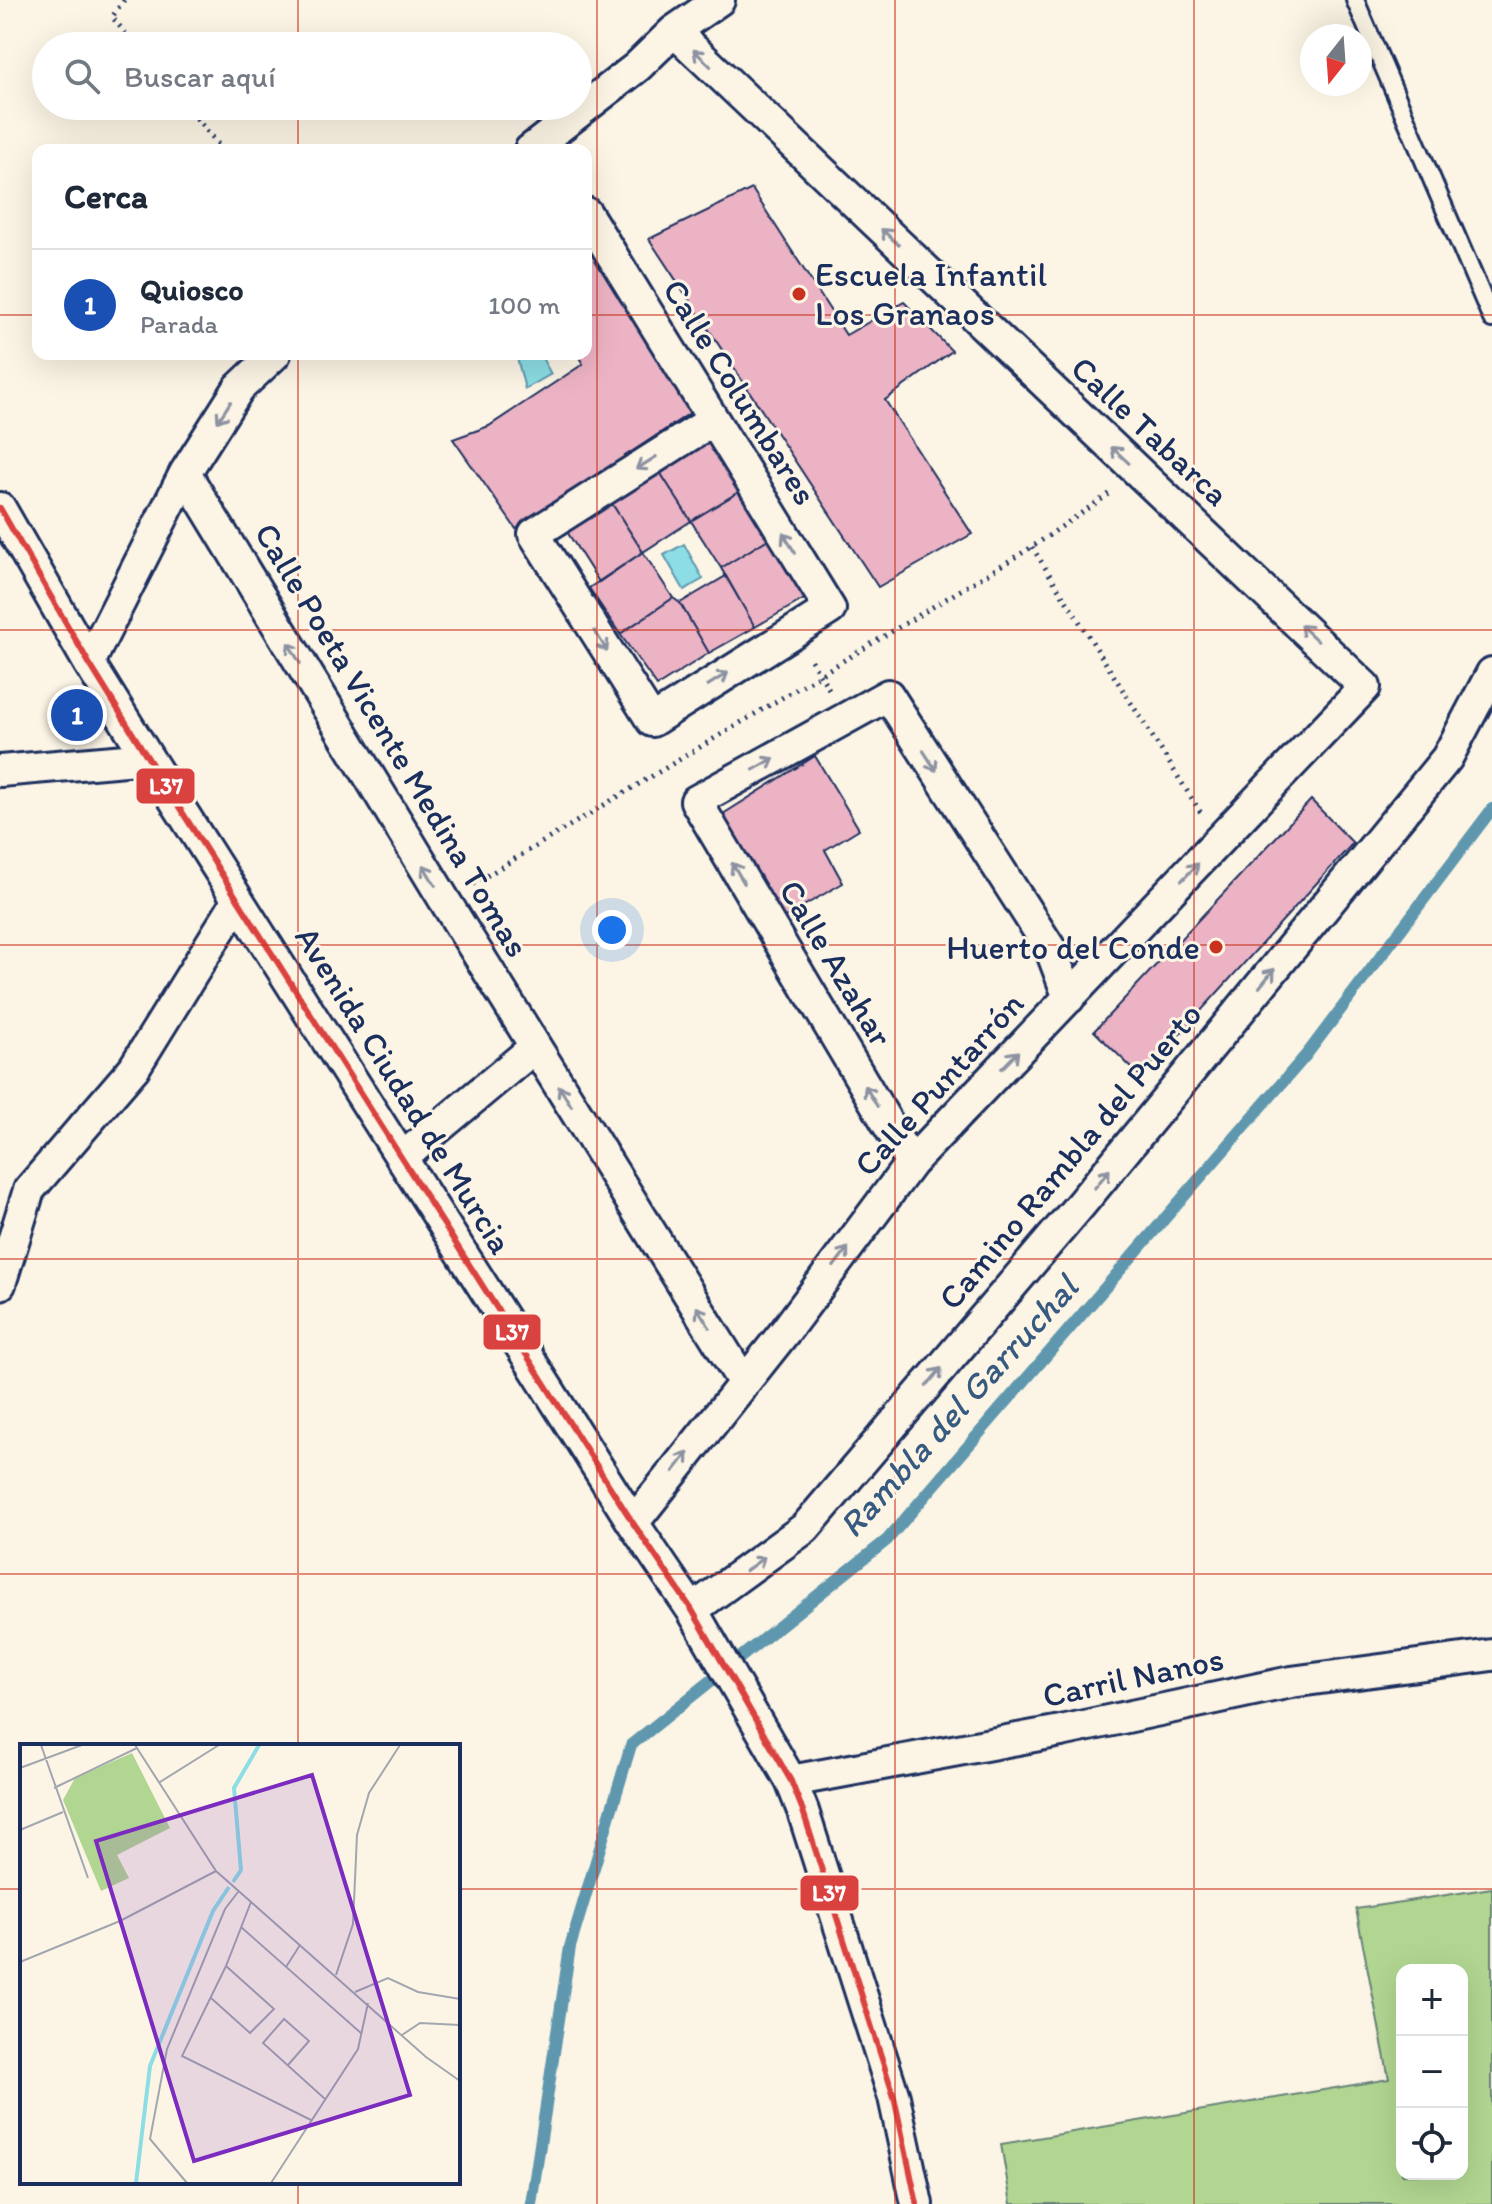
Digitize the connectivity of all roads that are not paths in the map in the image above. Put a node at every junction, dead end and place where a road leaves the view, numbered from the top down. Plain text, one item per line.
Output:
1 (719, 0) edge
2 (1355, 0) edge
3 (674, 31) junction
4 (592, 104) edge
5 (573, 120) edge
6 (544, 144) edge
7 (592, 223) edge
8 (1492, 319) edge
9 (269, 360) edge
10 (712, 421) junction
11 (185, 473) junction
12 (0, 508) edge
13 (89, 663) junction
14 (1492, 673) edge
15 (1365, 687) joint
16 (148, 758) junction
17 (0, 771) edge
18 (238, 900) junction
19 (1069, 998) junction
20 (535, 1047) junction
21 (402, 1158) junction
22 (911, 1163) junction
23 (0, 1284) edge
24 (744, 1383) junction
25 (633, 1523) junction
26 (692, 1610) junction
27 (1492, 1655) edge
28 (791, 1781) junction
29 (917, 2204) edge

1 - 3 street
2 - 8 lane
3 - 4 street
15 -> 3 street, Calle Tabarca
5 - 6 street
7 - 10 street, Calle Columbares
9 -> 11 street
10 -> 10 street, Calle Columbares
11 - 13 street
20 -> 11 street, Calle Poeta Vicente Medina Tomas
12 - 13 street, Avenida Ciudad de Murcia
13 - 16 street, Avenida Ciudad de Murcia
26 -> 14 street, Camino Rambla del Puerto
19 -> 15 street, Calle Puntarrón
16 - 17 street
16 - 18 street, Avenida Ciudad de Murcia
18 - 21 street, Avenida Ciudad de Murcia
18 - 23 street
22 -> 19 street, Calle Puntarrón
22 -> 19 street, Calle Azahar
20 - 21 street
24 -> 20 street, Calle Poeta Vicente Medina Tomas
21 - 25 street, Avenida Ciudad de Murcia
24 -> 22 street, Calle Puntarrón
25 -> 24 street, Calle Puntarrón
25 - 26 street, Avenida Ciudad de Murcia
26 - 28 street, Avenida Ciudad de Murcia
27 - 28 street, Carril Nanos
28 - 29 street, Avenida Ciudad de Murcia

